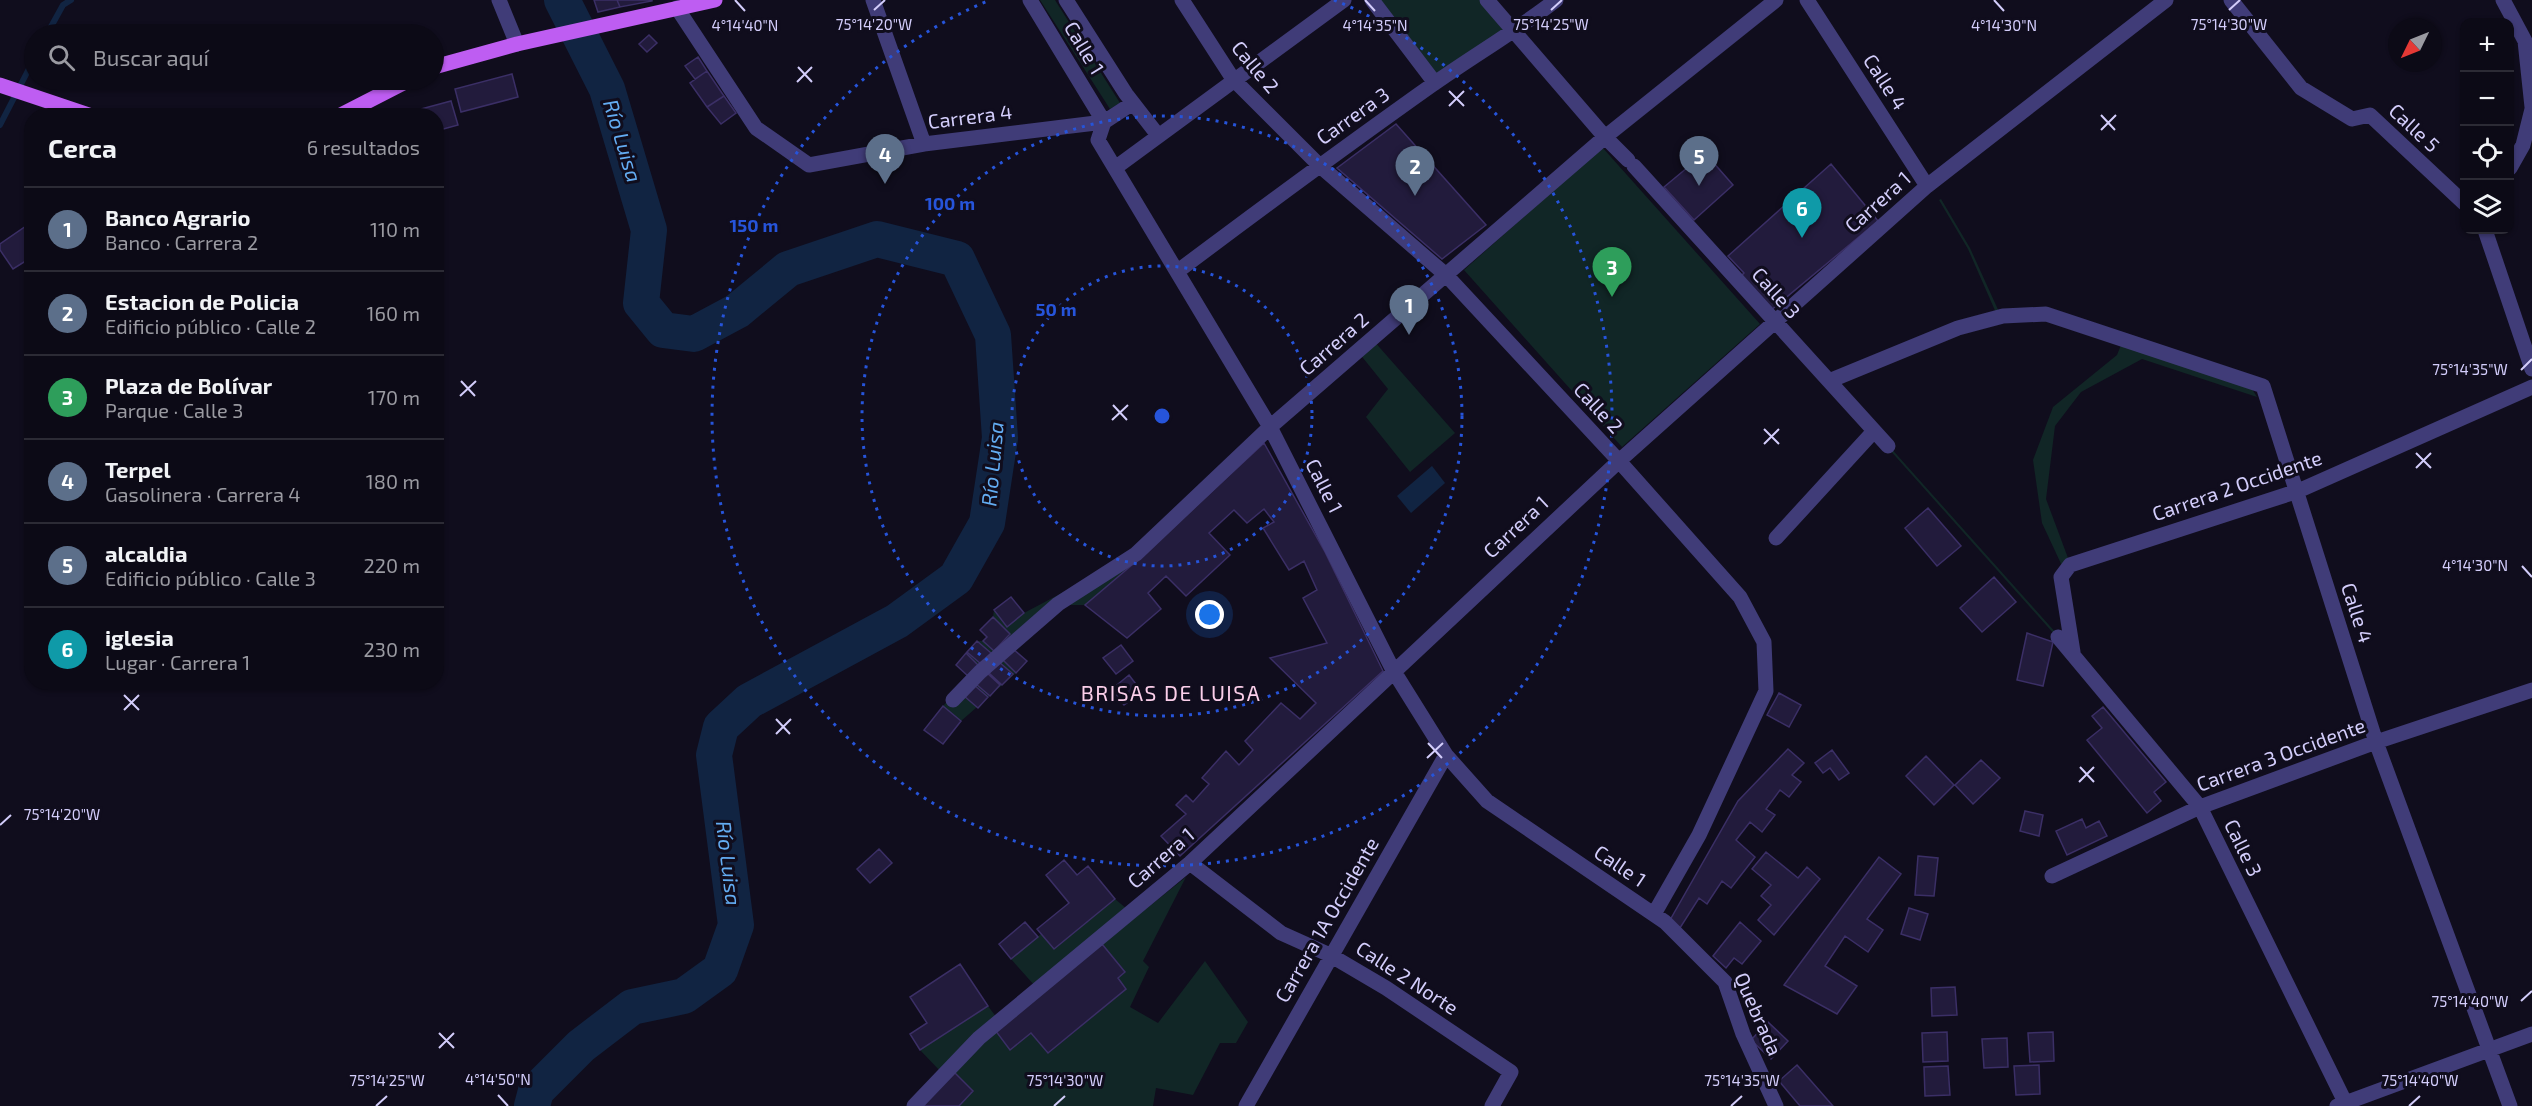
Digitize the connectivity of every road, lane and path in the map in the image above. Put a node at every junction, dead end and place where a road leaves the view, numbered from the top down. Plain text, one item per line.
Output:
1 (499, 0) edge
2 (715, 0) edge
3 (873, 0) edge
4 (1030, 0) edge
5 (1066, 0) edge
6 (1182, 0) edge
7 (1344, 0) edge
8 (1372, 0) edge
9 (1487, 0) edge
10 (1556, 0) edge
11 (1776, 0) edge
12 (1807, 0) edge
13 (2166, 0) edge
14 (2231, 0) edge
15 (2503, 0) edge
16 (677, 8) junction
17 (1515, 32) junction
18 (521, 43) junction
19 (444, 64) edge
20 (1233, 79) junction
21 (1435, 83) junction
22 (0, 86) edge
23 (390, 90) edge
24 (1133, 104) junction
25 (63, 108) edge
26 (355, 108) edge
27 (2532, 108) edge
28 (1104, 122) junction
29 (1157, 134) junction
30 (1605, 137) junction
31 (924, 144) junction
32 (2528, 146) edge
33 (2514, 163) edge
34 (1319, 165) junction
35 (1115, 168) junction
36 (1927, 186) junction
37 (2460, 198) edge
38 (2486, 234) edge
39 (1178, 271) junction
40 (1446, 275) junction
41 (1774, 323) junction
42 (2532, 369) edge
43 (1829, 381) junction
44 (2532, 387) edge
45 (1270, 427) junction
46 (1874, 431) junction
47 (1888, 446) dead end
48 (1619, 461) junction
49 (2298, 491) junction
50 (1776, 538) dead end
51 (2058, 637) dead end
52 (2073, 652) junction
53 (1393, 670) junction
54 (2532, 690) edge
55 (953, 700) dead end
56 (2376, 742) junction
57 (1446, 755) junction
58 (2200, 807) junction
59 (1190, 863) junction
60 (2052, 876) dead end
61 (1660, 918) junction
62 (1330, 955) junction
63 (2532, 1034) edge
64 (2489, 1052) junction
65 (2343, 1105) edge
66 (914, 1106) edge
67 (1246, 1106) edge
68 (1492, 1106) edge
69 (1776, 1106) edge
70 (2510, 1106) edge

1 - 18 street
2 - 16 main road
3 - 31 street
4 - 28 street, Calle 1
5 - 24 street, Calle 1
6 - 20 street, Calle 2
7 - 20 street
8 - 21 street
9 - 17 street, Calle 3
10 - 17 street, Carrera 3
11 - 30 street, Carrera 2
12 - 36 street, Calle 4
13 - 36 street, Carrera 1
14 - 37 street, Calle 5
15 - 27 street
16 - 18 main road
16 - 31 street, Carrera 4
17 - 21 street, Carrera 3
17 - 30 street, Calle 3
18 - 19 main road
20 - 29 street
20 - 34 street, Calle 2
21 - 34 street, Carrera 3
22 - 25 main road
23 - 26 main road
24 - 28 street, Carrera 4
24 - 29 street, Calle 1
27 - 32 street
28 - 31 street, Carrera 4
28 - 35 street, Calle 1
29 - 35 street
30 - 40 street, Carrera 2
30 - 41 street, Calle 3
32 - 33 street
34 - 39 street, Carrera 3
34 - 40 street, Calle 2
35 - 39 street, Calle 1
36 - 41 street, Carrera 1
38 - 42 street
39 - 45 street, Calle 1
40 - 45 street, Carrera 2
40 - 48 street, Calle 2
41 - 43 street, Calle 3
41 - 48 street, Carrera 1
43 - 46 street, Calle 3
43 - 49 street, Calle 4
44 - 49 street, Carrera 2 Occidente
45 - 53 street, Calle 1
45 - 55 street, Carrera 2
46 - 47 street, Calle 3
46 - 50 street
48 - 53 street, Carrera 1
48 - 61 street, Calle 2
49 - 52 street, Carrera 2 Occidente
49 - 56 street, Calle 4
51 - 52 street, Calle 3
52 - 58 street, Calle 3
53 - 57 street, Calle 1
53 - 59 street, Carrera 1
54 - 56 street, Carrera 3 Occidente
56 - 58 street, Carrera 3 Occidente
56 - 64 street, Calle 4
57 - 61 street, Calle 1
57 - 62 street, Carrera 1A Occidente
58 - 60 street, Carrera 3 Occidente
58 - 65 street, Calle 3
59 - 62 street, Calle 2 Norte
59 - 66 street, Carrera 1
61 - 69 street, Quebrada
62 - 67 street, Carrera 1A Occidente
62 - 68 street, Calle 2 Norte
63 - 64 street
64 - 65 street
64 - 70 street, Calle 4

